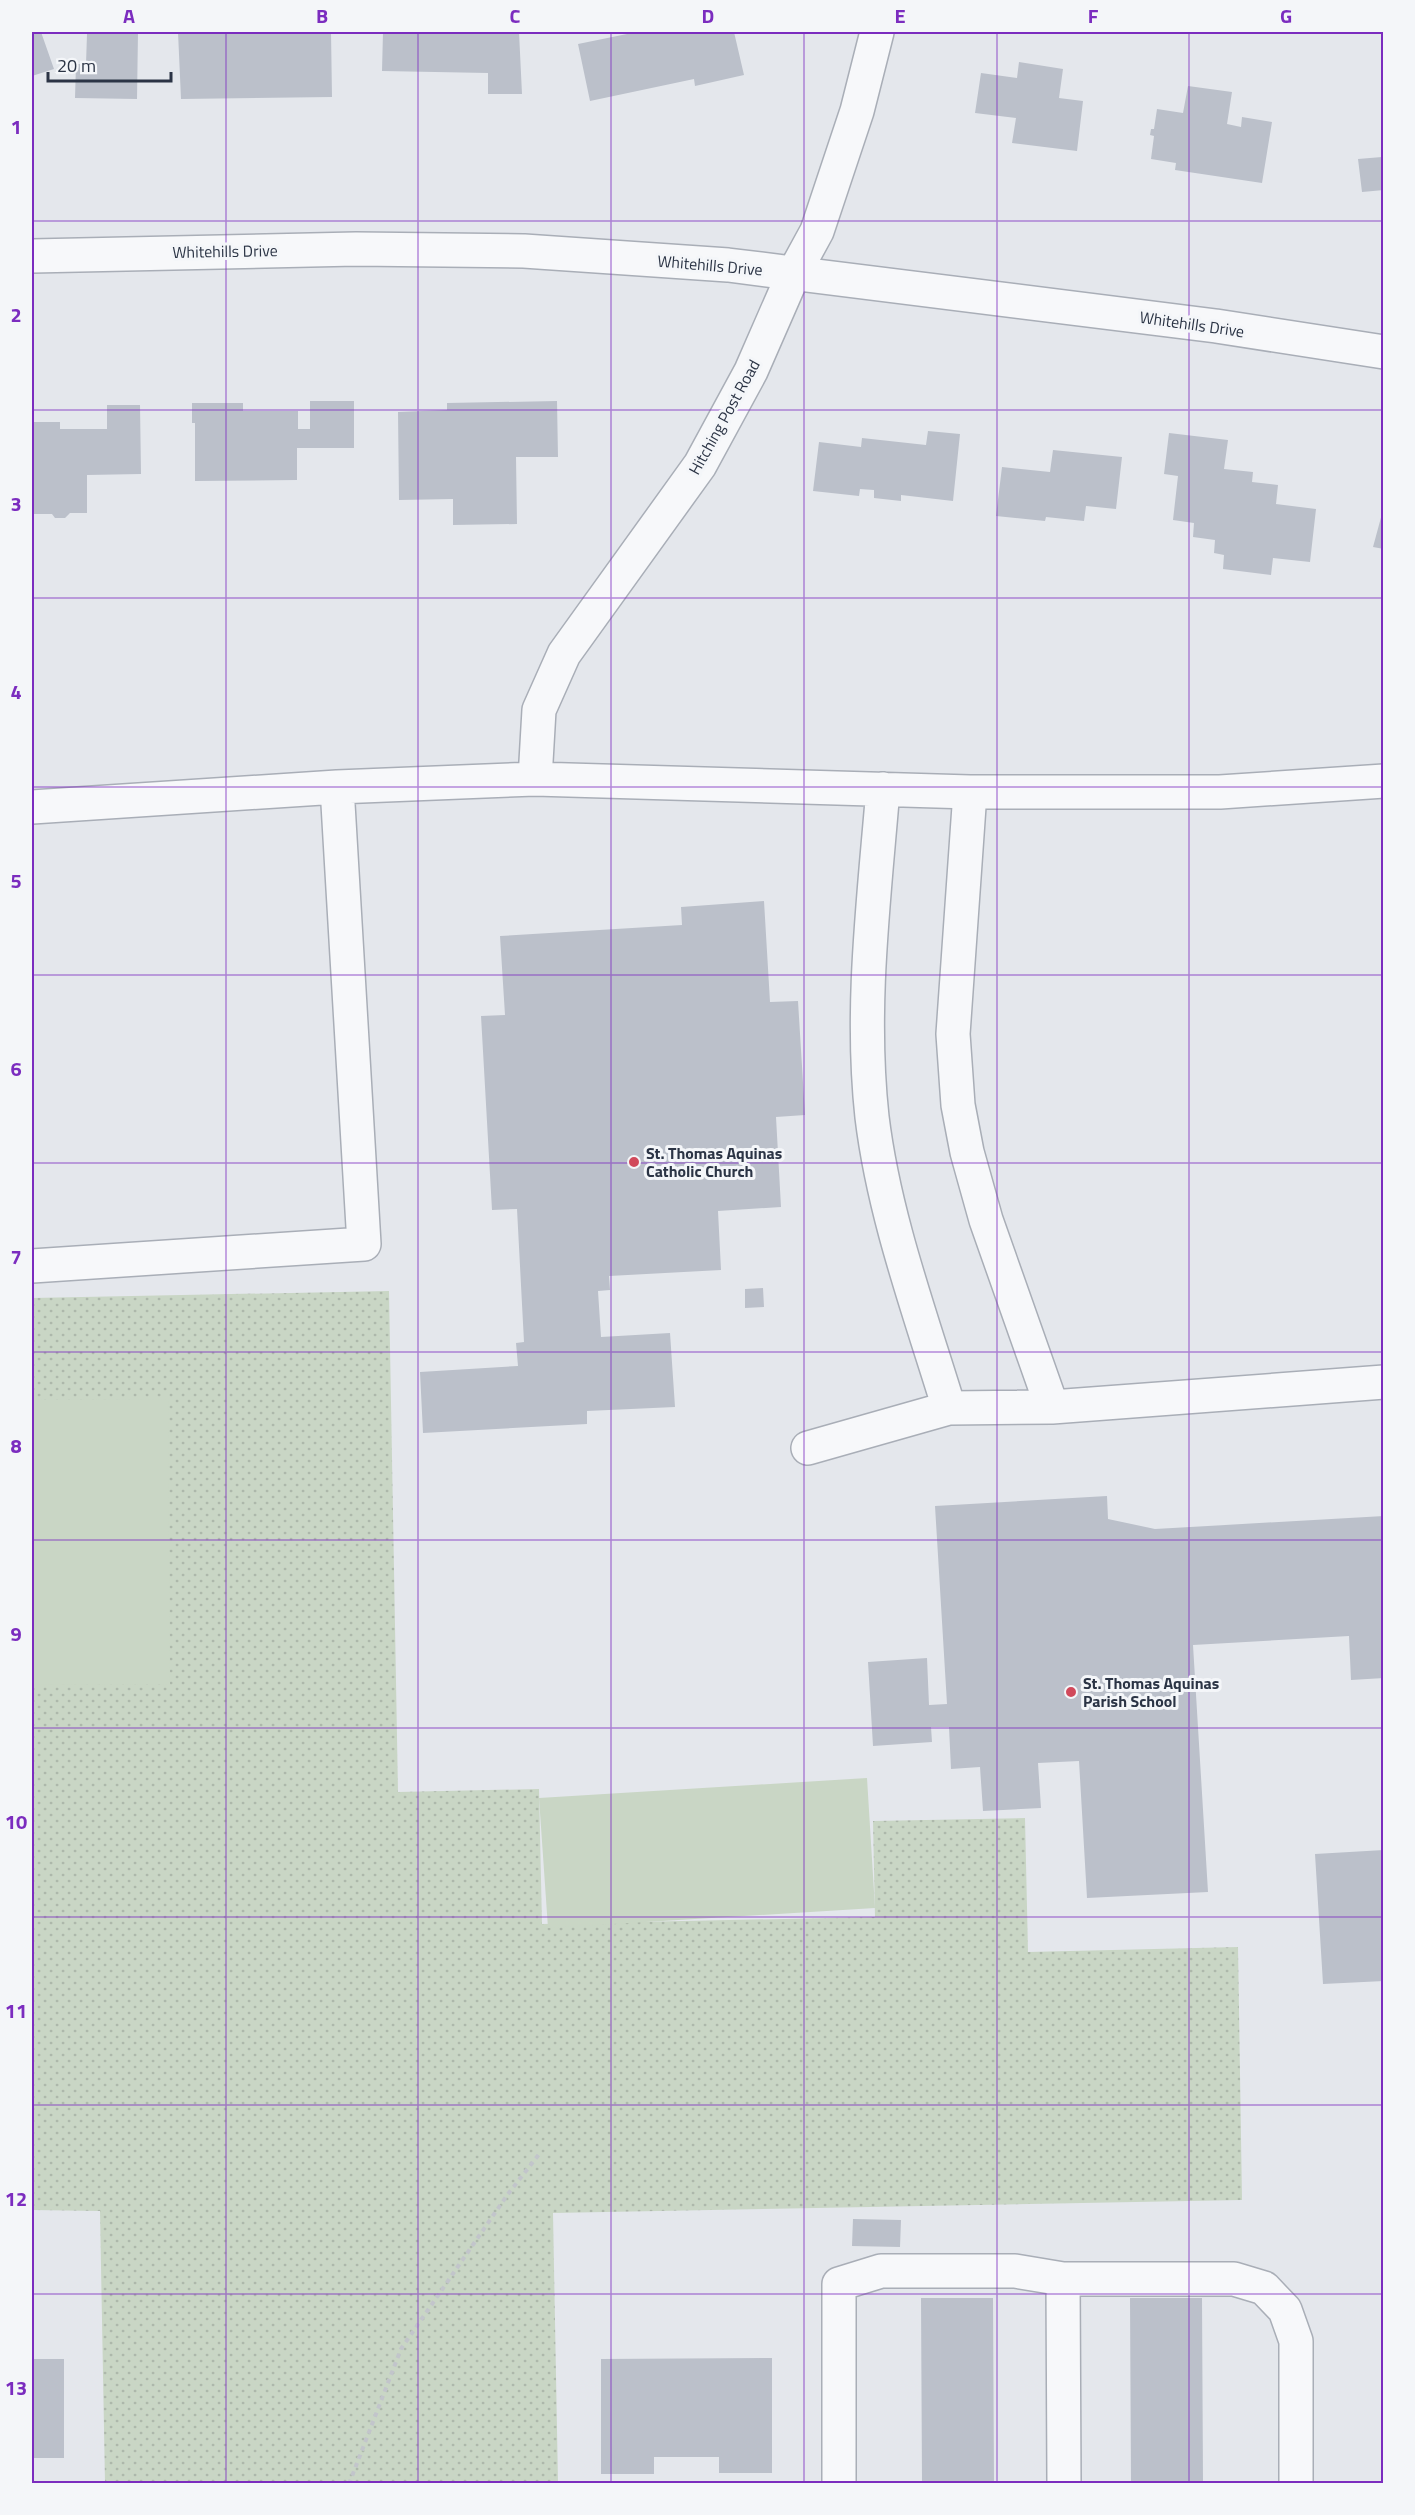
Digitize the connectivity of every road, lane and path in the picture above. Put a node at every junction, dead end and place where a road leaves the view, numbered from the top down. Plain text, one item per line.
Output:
1 (877, 32) edge
2 (32, 256) edge
3 (793, 274) junction
4 (1383, 352) edge
5 (535, 779) junction
6 (1383, 781) edge
7 (337, 787) junction
8 (884, 789) junction
9 (970, 792) junction
10 (32, 807) edge
11 (32, 1266) edge
12 (1383, 1382) edge
13 (1052, 1407) junction
14 (949, 1408) junction
15 (808, 1448) dead end
16 (540, 2153) dead end
17 (1063, 2279) junction
18 (349, 2484) edge
19 (839, 2484) edge
20 (1064, 2484) edge
21 (1296, 2484) edge

1 - 3 street, Hitching Post Road
2 - 3 street, Whitehills Drive
3 - 4 street, Whitehills Drive
3 - 5 street, Hitching Post Road
5 - 7 street
5 - 8 street
6 - 9 street
7 - 10 street
7 - 11 street
8 - 9 street
8 - 14 street
9 - 13 street
12 - 13 street
13 - 14 street
14 - 15 street
16 - 18 path
17 - 19 street
17 - 20 street
17 - 21 street

